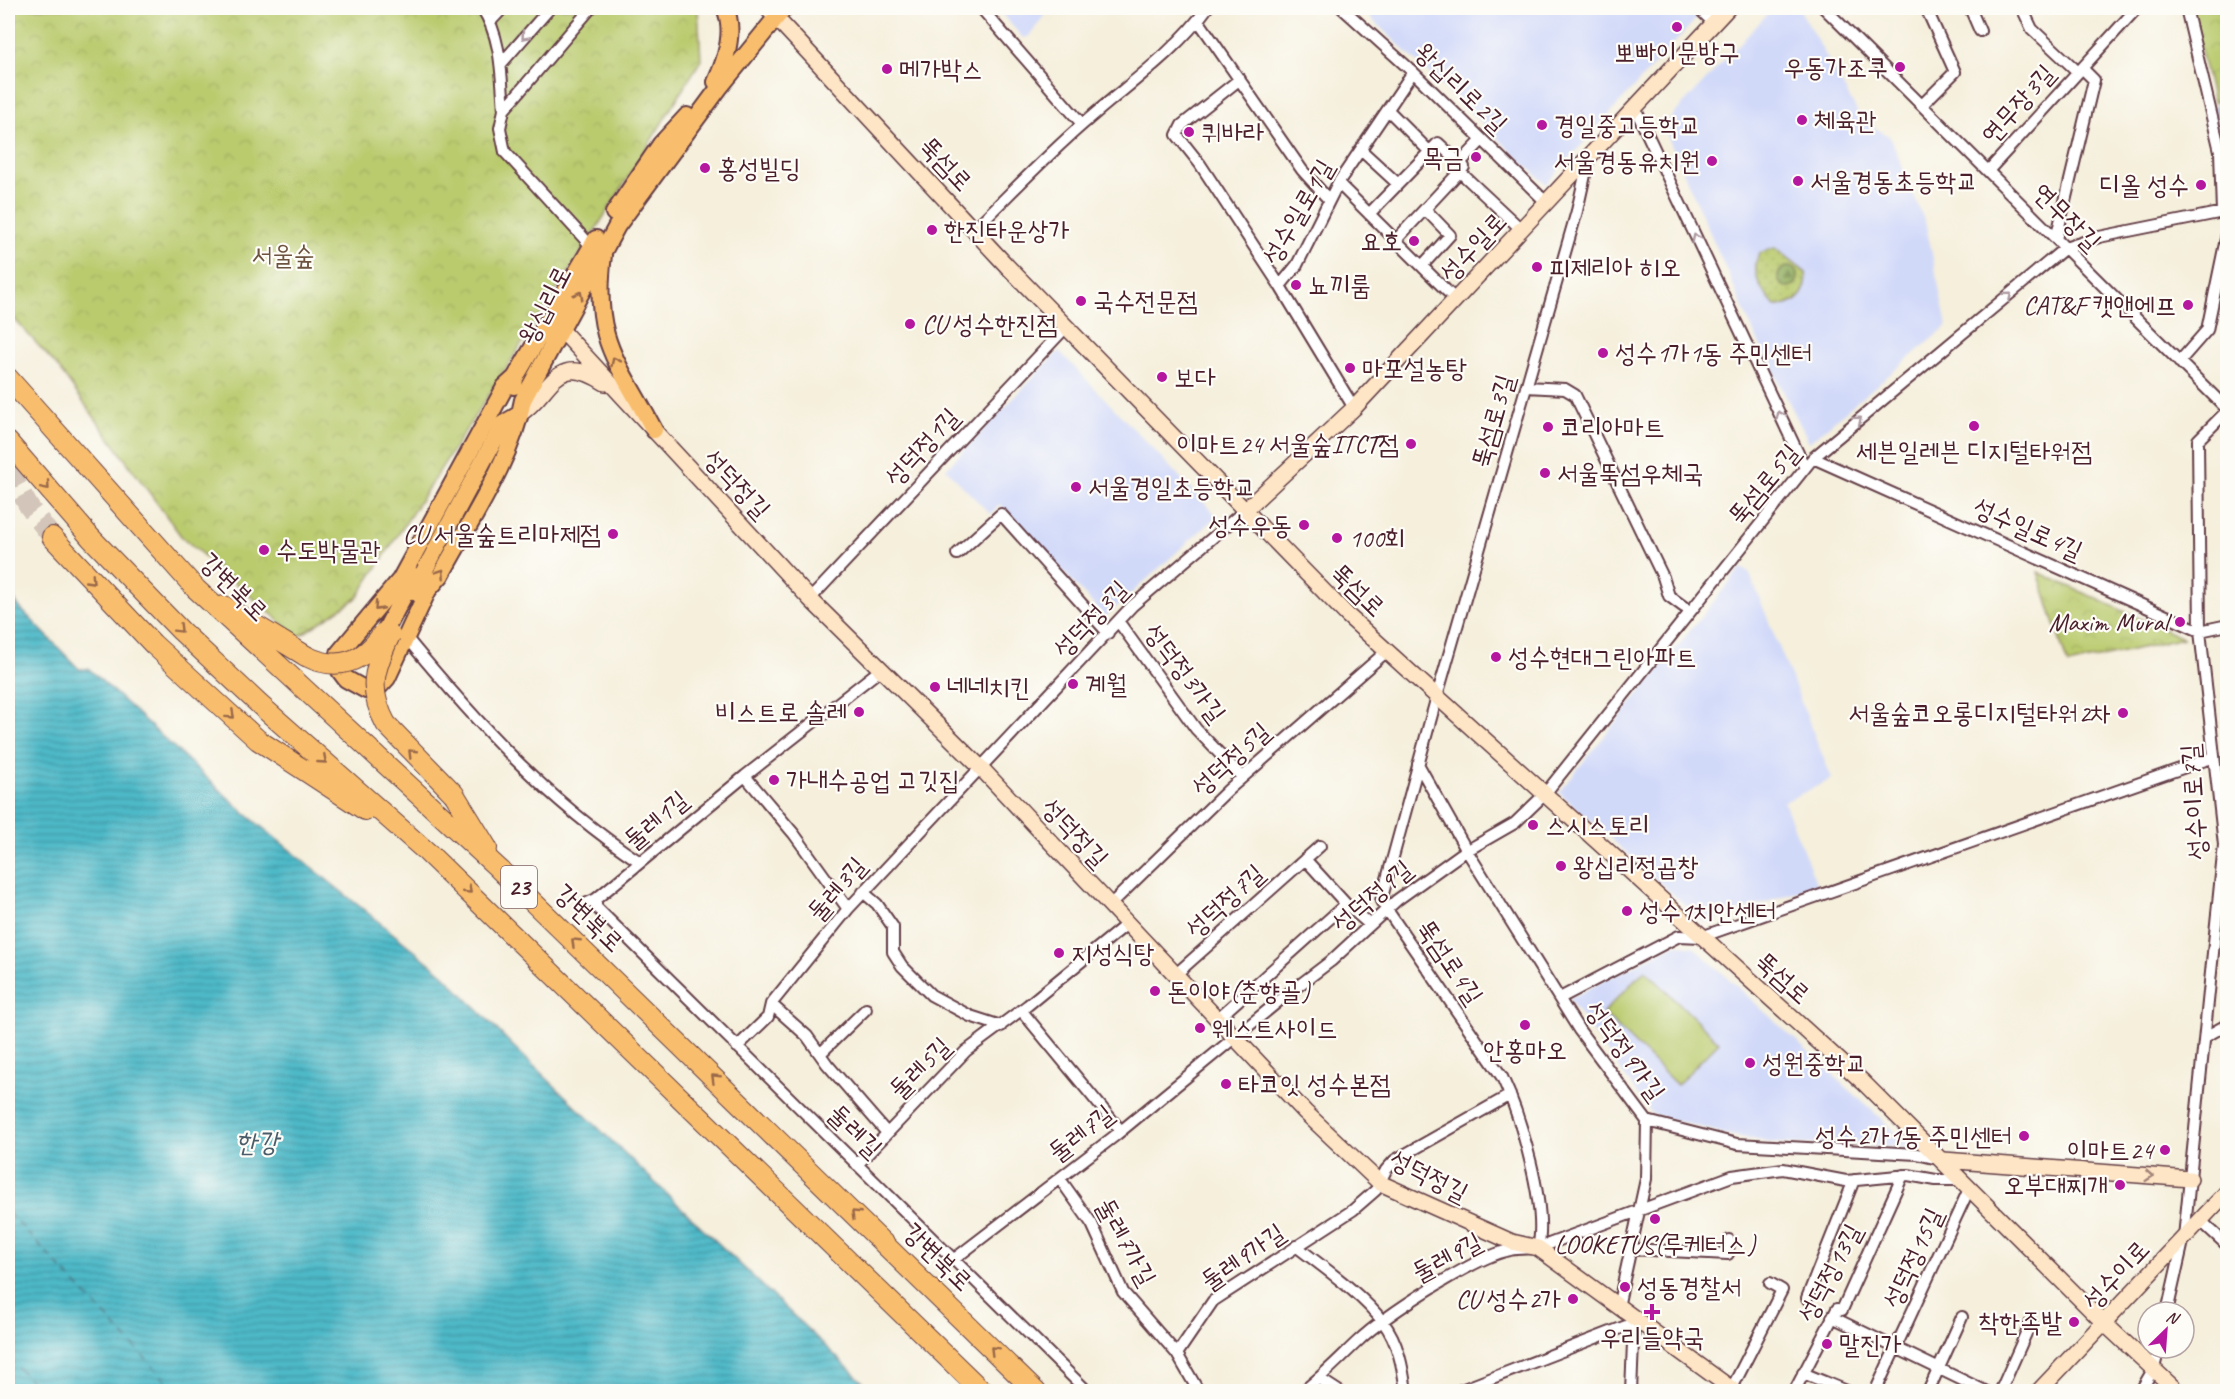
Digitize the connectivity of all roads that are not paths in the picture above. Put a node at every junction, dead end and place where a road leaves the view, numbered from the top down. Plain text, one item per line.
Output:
1 (482, 8) edge
2 (503, 8) edge
3 (550, 8) edge
4 (591, 8) edge
5 (725, 8) edge
6 (981, 8) edge
7 (1207, 8) edge
8 (1342, 8) edge
9 (1698, 8) edge
10 (1728, 8) edge
11 (1824, 8) edge
12 (1926, 8) edge
13 (1970, 8) edge
14 (2022, 8) edge
15 (2137, 8) edge
16 (2186, 8) edge
17 (774, 9) edge
18 (1198, 20) junction
19 (490, 22) junction
20 (1714, 23) junction
21 (1980, 31) dead end
22 (501, 64) junction
23 (2080, 70) junction
24 (1413, 72) junction
25 (1240, 79) junction
26 (715, 85) junction
27 (1922, 105) junction
28 (1635, 108) junction
29 (504, 110) junction
30 (1388, 110) junction
31 (1082, 124) junction
32 (1482, 140) junction
33 (1361, 150) junction
34 (1430, 151) junction
35 (1589, 157) junction
36 (1460, 167) junction
37 (1988, 171) junction
38 (1338, 183) junction
39 (1398, 184) junction
40 (1329, 200) junction
41 (1547, 203) junction
42 (1425, 209) junction
43 (2225, 211) edge
44 (1369, 214) junction
45 (974, 229) junction
46 (2228, 229) edge
47 (1522, 230) junction
48 (2056, 239) junction
49 (1396, 240) junction
50 (598, 247) junction
51 (2065, 248) junction
52 (1422, 266) junction
53 (1280, 286) junction
54 (1456, 300) junction
55 (556, 323) junction
56 (1067, 326) junction
57 (2179, 362) junction
58 (8, 378) edge
59 (515, 378) junction
60 (1526, 387) junction
61 (619, 391) junction
62 (1354, 408) junction
63 (2228, 410) edge
64 (520, 414) junction
65 (654, 430) junction
66 (492, 436) junction
67 (8, 442) edge
68 (1813, 458) junction
69 (1805, 468) junction
70 (1244, 511) junction
71 (52, 537) tunnel mouth
72 (957, 554) dead end
73 (195, 589) junction
74 (810, 599) junction
75 (1684, 607) dead end
76 (1118, 621) junction
77 (2228, 625) edge
78 (2200, 631) junction
79 (1108, 633) junction
80 (393, 634) junction
81 (1387, 651) junction
82 (880, 670) junction
83 (1437, 696) junction
84 (2214, 757) junction
85 (1418, 764) junction
86 (980, 767) junction
87 (745, 776) junction
88 (1242, 777) junction
89 (1544, 795) junction
90 (2225, 826) edge
91 (1320, 846) dead end
92 (1467, 850) junction
93 (427, 852) junction
94 (1305, 859) junction
95 (640, 862) junction
96 (499, 868) junction
97 (863, 891) junction
98 (590, 902) joint
99 (1346, 904) junction
100 (1110, 905) junction
101 (848, 909) junction
102 (1387, 909) junction
103 (1127, 924) junction
104 (1370, 925) junction
105 (1701, 937) junction
106 (1175, 975) junction
107 (1560, 998) junction
108 (771, 1005) junction
109 (866, 1009) dead end
110 (1021, 1010) junction
111 (1216, 1020) junction
112 (2228, 1024) edge
113 (1001, 1026) junction
114 (2205, 1037) junction
115 (1233, 1038) junction
116 (737, 1047) junction
117 (820, 1054) junction
118 (1510, 1095) junction
119 (1647, 1121) junction
120 (1121, 1131) junction
121 (887, 1133) junction
122 (1944, 1160) junction
123 (857, 1165) junction
124 (1903, 1175) junction
125 (1060, 1179) junction
126 (2190, 1179) junction
127 (1854, 1180) junction
128 (1380, 1183) junction
129 (1967, 1183) junction
130 (2227, 1192) edge
131 (1640, 1210) junction
132 (2200, 1220) junction
133 (2184, 1237) junction
134 (1729, 1240) dead end
135 (1296, 1246) junction
136 (2228, 1246) edge
137 (1538, 1248) junction
138 (1631, 1249) junction
139 (953, 1260) junction
140 (1770, 1283) dead end
141 (1807, 1298) dead end
142 (2170, 1300) edge
143 (1618, 1307) junction
144 (1832, 1317) junction
145 (1962, 1317) dead end
146 (1634, 1320) junction
147 (1383, 1322) junction
148 (2031, 1322) dead end
149 (2104, 1323) junction
150 (1896, 1348) junction
151 (1177, 1354) junction
152 (2156, 1360) edge
153 (1939, 1368) junction
154 (2154, 1368) junction
155 (1803, 1373) junction
156 (1320, 1378) junction
157 (1734, 1390) edge
158 (983, 1392) edge
159 (1036, 1392) edge
160 (1088, 1392) edge
161 (1199, 1392) edge
162 (1302, 1392) edge
163 (1340, 1392) edge
164 (1406, 1392) edge
165 (1456, 1392) edge
166 (1631, 1392) edge
167 (1794, 1392) edge
168 (1849, 1392) edge
169 (1875, 1392) edge
170 (1928, 1392) edge
171 (1987, 1392) edge
172 (2000, 1392) edge
173 (2038, 1392) edge
174 (2139, 1392) edge
175 (2178, 1392) edge

1 - 19 street
2 - 19 street
3 -> 22 street
4 - 29 street
5 - 26 main road
6 - 31 street
7 - 18 street
8 - 24 street, 왕십리로2길
9 - 20 street
10 - 20 street, 성수일로
11 - 27 street, 연무장길
12 - 27 street
13 - 21 street
14 - 23 street
15 - 23 street, 연무장3길
16 - 43 street
17 - 26 main road, 왕십리로
17 - 45 street, 뚝섬로
17 - 50 main road, 왕십리로
18 - 25 street
18 - 31 street
19 - 22 street
20 - 28 street, 성수일로
22 - 29 street
23 - 37 street, 연무장3길
23 - 48 street, 연무장3길
24 - 30 street, 성수일로1길
24 - 32 street, 왕십리로2길
25 - 40 street
25 - 53 street
26 - 50 main road, 왕십리로
27 - 37 street, 연무장길
28 - 35 street, 성수일로
69 -> 28 street
29 - 50 street
30 - 33 street, 성수일로1길
30 - 34 street
31 - 45 street
32 - 36 street
32 - 41 street, 왕십리로2길
33 - 38 street, 성수일로1길
33 - 39 street
34 - 36 street
34 - 39 street
35 - 41 street, 성수일로
35 - 60 street, 뚝섬로3길
36 - 42 street
36 - 47 street
37 - 48 street, 연무장길
38 - 40 street, 성수일로1길
38 - 44 street
39 - 44 street
40 - 53 street, 성수일로1길
41 - 47 street, 성수일로
42 - 49 street
42 - 52 street
43 - 51 street
44 - 49 street
45 - 56 street, 뚝섬로
46 - 57 street
47 - 54 street, 성수일로
48 - 51 street, 연무장길
49 - 52 street
50 - 55 main road, 왕십리로
65 -> 50 main road
51 - 57 street, 연무장길
68 -> 51 street, 뚝섬로5길
52 - 54 street
53 - 62 street, 성수일로1길
54 - 62 street, 성수일로
55 - 59 main road, 왕십리로
55 - 61 street, 성덕정길
55 - 64 main road, 왕십리로
56 - 70 street, 뚝섬로
56 - 74 street, 성덕정1길
57 - 63 street, 연무장길
58 - 73 highway, 강변북로 / 23
59 - 66 main road, 왕십리로
59 -> 80 main road
60 - 75 street
60 - 83 street, 뚝섬로3길
61 - 64 street
61 - 65 street, 성덕정길
62 - 70 street, 성수일로
63 - 78 street, 성수이로7길
64 - 66 main road, 왕십리로
80 -> 64 main road
65 - 74 street, 성덕정길
66 - 80 main road, 왕십리로
67 -> 93 highway, 23
68 - 69 street, 뚝섬로5길
68 - 78 street, 성수일로4길
69 - 89 street, 뚝섬로5길
70 - 76 street, 성덕정3길
70 - 81 street, 뚝섬로
71 -> 93 highway
72 - 79 street
73 - 80 highway, bridge
73 - 96 highway, 강변북로 / 23
74 - 82 street, 성덕정길
76 - 79 street, 성덕정3길
76 - 88 street, 성덕정3가길
77 - 78 street
78 - 84 street, 성수이로7길
79 - 86 street, 성덕정3길
80 - 95 street
96 -> 80 highway, bridge
81 - 83 street, 뚝섬로
81 - 88 street, 성덕정5길
82 - 86 street, 성덕정길
82 - 87 street, 둘레1길
83 - 85 street, 뚝섬로4길
83 - 89 street, 뚝섬로
84 - 90 street, 성수이로7길
84 - 105 street, 성덕정9가길
85 - 92 street, 성덕정9가길
85 - 102 street, 뚝섬로4길
86 - 97 street, 둘레3길
86 - 100 street, 성덕정길
87 - 95 street, 둘레1길
87 - 101 street
88 - 100 street, 성덕정5길
89 - 92 street, 성덕정9길
89 - 105 street, 뚝섬로
90 - 114 street, 성수이로7길
91 - 94 street, 성덕정7길
92 - 102 street, 성덕정9길
92 - 107 street, 성덕정9가길
93 -> 158 highway, 23
94 - 99 street
94 - 106 street, 성덕정7길
95 - 98 street, 둘레1길
159 -> 96 highway, 강변북로 / 23
97 - 101 street, 둘레3길
97 - 113 street
98 - 116 street, 둘레길
99 - 104 street
99 - 111 street
100 - 103 street, 성덕정길
101 - 108 street, 둘레3길
102 - 104 street, 성덕정9길
102 - 118 street, 뚝섬로4길
103 - 106 street, 성덕정길
103 - 110 street, 둘레5길
104 - 115 street, 성덕정9길
105 - 107 street, 성덕정9가길
105 - 122 street, 뚝섬로
106 - 111 street, 성덕정길
107 - 119 street, 성덕정9가길
108 - 116 street, 둘레3길
108 - 117 street
109 - 117 street
110 - 113 street, 둘레5길
110 - 120 street
111 - 115 street, 성덕정길
112 - 114 street
113 - 121 street, 둘레5길
114 - 126 street, 성수이로7길
115 - 120 street, 둘레7길
115 - 128 street, 성덕정길
116 - 123 street, 둘레길
117 - 121 street
118 - 128 street, 둘레9가길
118 - 137 street, 뚝섬로4길
119 - 122 street, 성덕정9가길
119 - 131 street
120 - 125 street, 둘레7길
121 - 123 street, 둘레5길
122 -> 126 street
122 - 129 street, 뚝섬로
123 - 139 street, 둘레길
124 - 127 street, 둘레9길
124 - 129 street, 둘레9길
124 - 144 street, 성덕정13길
125 - 139 street, 둘레7길
125 - 151 street, 둘레7가길
126 - 133 street, 성수이로7길
127 - 131 street, 둘레9길
127 - 141 street
128 - 135 street, 둘레9가길
128 - 137 street, 성덕정길
129 - 149 street, 뚝섬로
129 - 150 street, 성덕정15길
130 - 132 street, 성수이로
131 - 137 street, 둘레9길
131 - 138 street
132 - 133 street, 성수이로
132 - 136 street
133 - 142 street
133 - 149 street, 성수이로
134 - 138 street
135 - 147 street
135 - 151 street, 둘레9가길
137 - 143 street, 성덕정길
137 - 147 street, 둘레9길
138 - 143 street
139 - 160 street, 둘레길
140 - 157 street, 성덕정길
143 - 146 street, 성덕정길
144 - 150 street, 성덕정15길
144 - 155 street, 성덕정13길
145 - 153 street
146 - 157 street, 성덕정길
146 - 165 street
146 - 166 street
147 - 156 street, 둘레9길
147 - 164 street
148 - 172 street
149 - 154 street, 뚝섬로
149 - 173 street, 성수이로
150 - 153 street, 성덕정15길
150 - 169 street, 성덕정15길
151 - 161 street
152 - 154 street
153 - 170 street
153 - 171 street, 성덕정15길
154 - 174 street
154 - 175 street, 뚝섬로
155 - 167 street, 성덕정13길
155 - 168 street
156 - 162 street, 둘레9길
156 - 163 street

